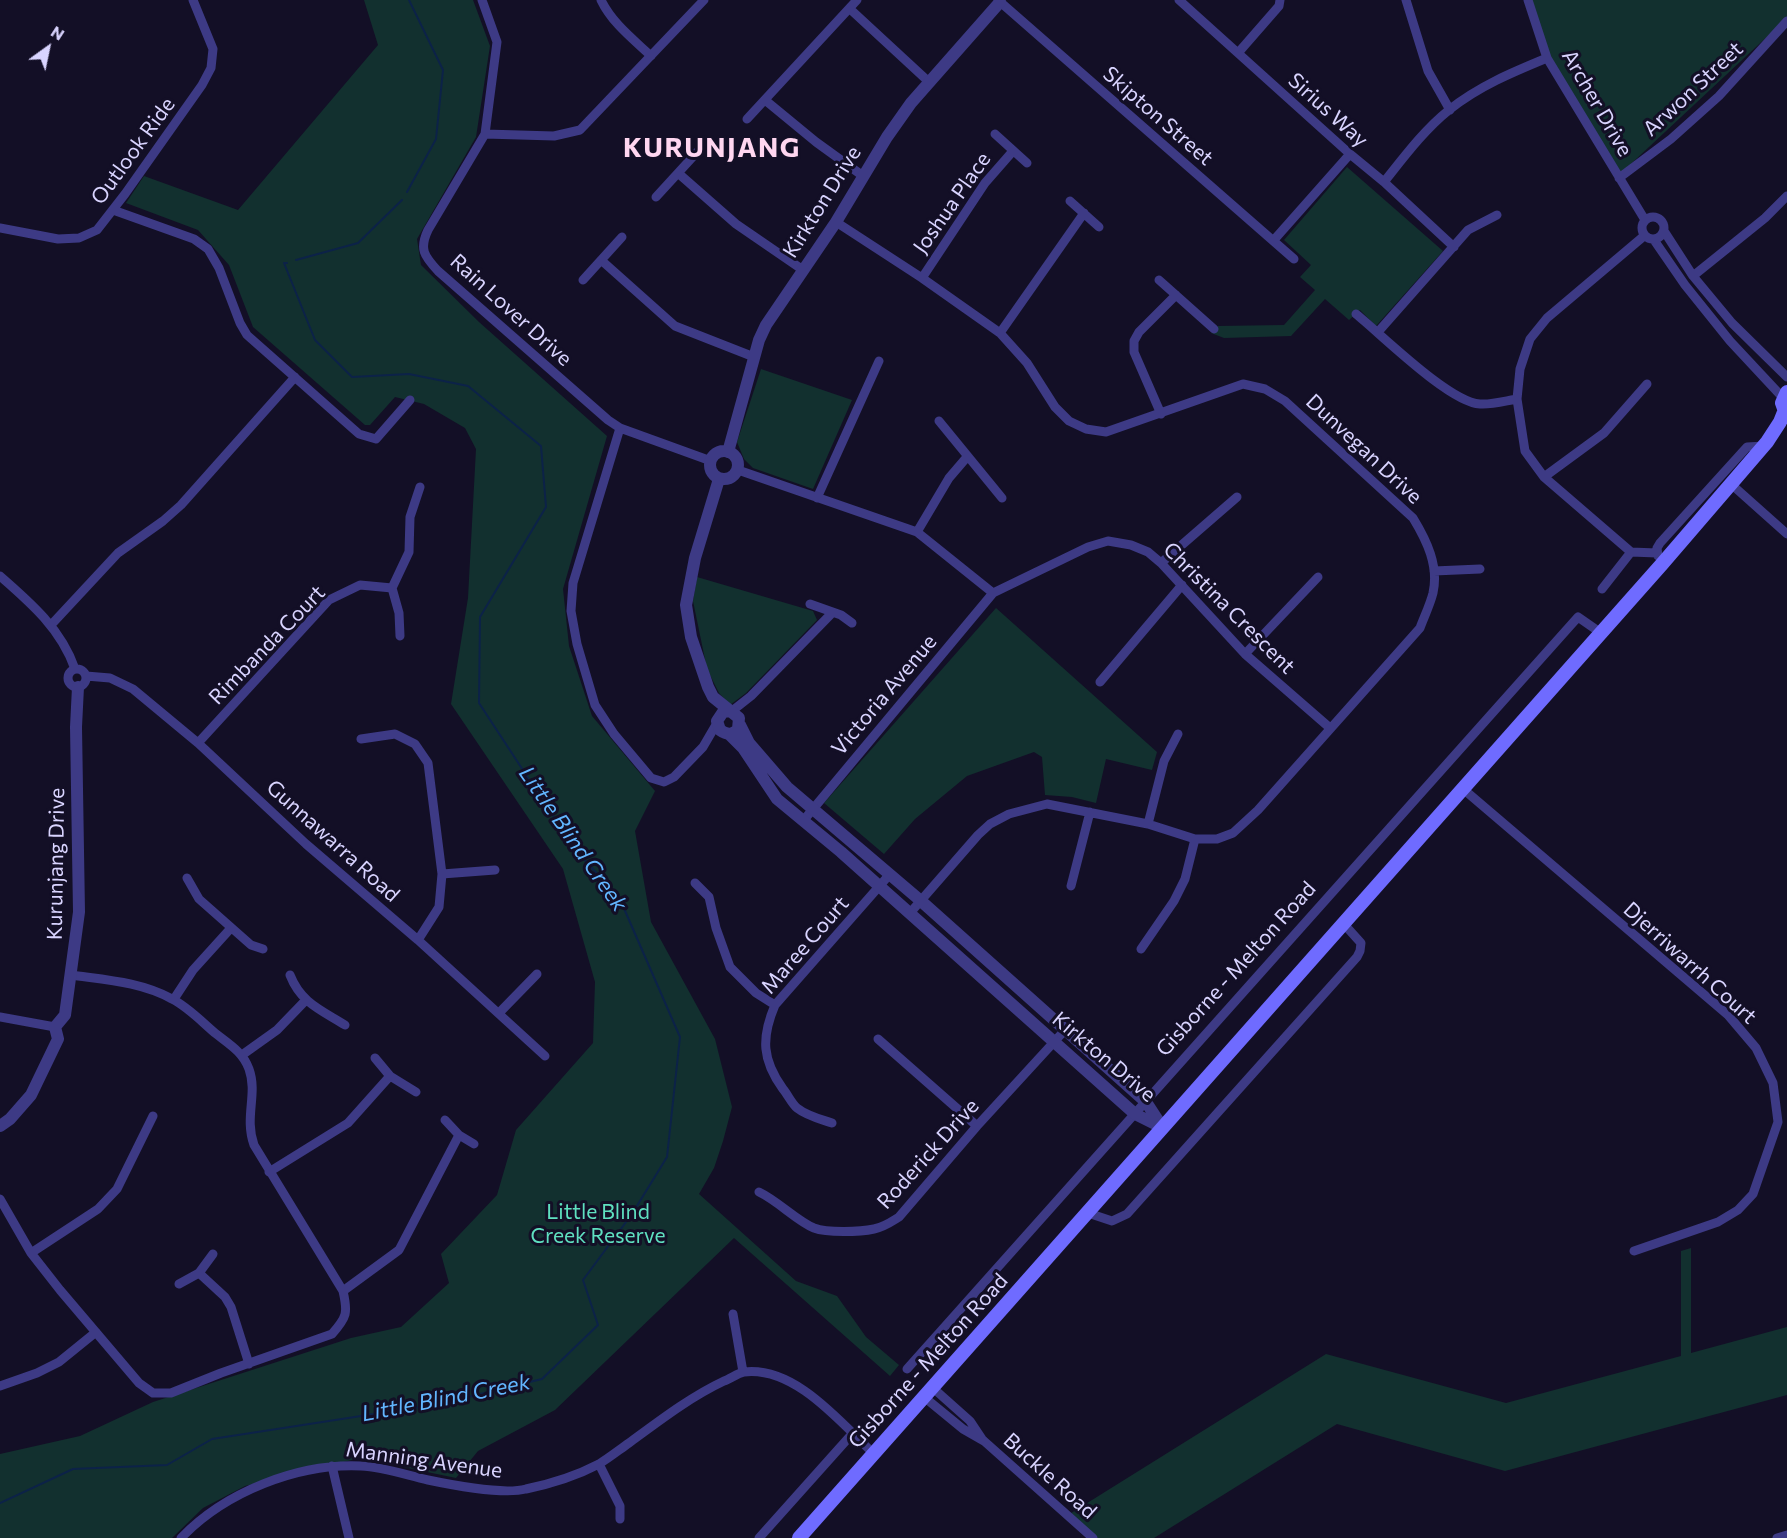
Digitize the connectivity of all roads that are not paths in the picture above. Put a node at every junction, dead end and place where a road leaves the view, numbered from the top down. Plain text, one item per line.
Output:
1 (193, 0) edge
2 (482, 0) edge
3 (601, 0) edge
4 (704, 0) edge
5 (857, 0) edge
6 (1179, 0) edge
7 (1280, 0) edge
8 (1406, 0) edge
9 (1528, 0) edge
10 (999, 1) edge
11 (850, 9) junction
12 (1787, 21) edge
13 (1238, 53) junction
14 (651, 56) junction
15 (1547, 58) junction
16 (929, 82) junction
17 (765, 100) junction
18 (1450, 110) junction
19 (747, 119) dead end
20 (485, 134) junction
21 (995, 134) dead end
22 (700, 149) dead end
23 (1013, 151) junction
24 (1350, 154) junction
25 (1027, 163) dead end
26 (678, 173) junction
27 (863, 176) junction
28 (1619, 178) junction
29 (1384, 182) junction
30 (1787, 196) edge
31 (656, 197) dead end
32 (1070, 201) dead end
33 (113, 210) junction
34 (1084, 213) junction
35 (1497, 215) dead end
36 (1645, 220) junction
37 (836, 222) junction
38 (1099, 227) dead end
39 (0, 228) edge
40 (1664, 231) junction
41 (1644, 236) junction
42 (622, 237) dead end
43 (1654, 240) junction
44 (1273, 241) junction
45 (1454, 247) junction
46 (1294, 259) dead end
47 (602, 260) junction
48 (803, 270) junction
49 (1694, 276) junction
50 (922, 278) junction
51 (583, 280) dead end
52 (1159, 280) dead end
53 (1176, 295) junction
54 (1356, 314) dead end
55 (1214, 329) dead end
56 (1378, 332) junction
57 (1000, 333) junction
58 (754, 357) junction
59 (879, 362) dead end
60 (295, 377) junction
61 (1787, 377) edge
62 (1647, 384) dead end
63 (1517, 399) junction
64 (410, 400) dead end
65 (1785, 405) edge
66 (1161, 414) junction
67 (939, 421) dead end
68 (620, 428) junction
69 (1787, 430) edge
70 (1766, 444) junction
71 (728, 452) junction
72 (967, 458) junction
73 (711, 461) junction
74 (738, 470) junction
75 (1544, 477) junction
76 (719, 479) junction
77 (1731, 484) junction
78 (420, 487) dead end
79 (1237, 497) dead end
80 (817, 498) junction
81 (1002, 498) dead end
82 (917, 532) junction
83 (1787, 534) edge
84 (1631, 552) junction
85 (1660, 558) junction
86 (1161, 563) junction
87 (1480, 569) dead end
88 (1434, 571) junction
89 (0, 576) edge
90 (1318, 576) dead end
91 (1182, 585) junction
92 (392, 588) junction
93 (1602, 589) dead end
94 (993, 593) junction
95 (810, 604) dead end
96 (832, 613) junction
97 (852, 623) dead end
98 (51, 625) junction
99 (1601, 633) junction
100 (400, 636) dead end
101 (1245, 654) junction
102 (75, 669) junction
103 (86, 676) junction
104 (1100, 682) dead end
105 (78, 687) junction
106 (751, 696) junction
107 (713, 697) junction
108 (731, 711) junction
109 (717, 722) junction
110 (740, 724) junction
111 (1330, 728) junction
112 (729, 734) junction
113 (1178, 734) dead end
114 (361, 739) dead end
115 (198, 743) junction
116 (703, 747) junction
117 (1462, 788) junction
118 (813, 809) junction
119 (1090, 812) junction
120 (802, 821) junction
121 (1148, 824) junction
122 (1196, 839) junction
123 (495, 870) dead end
124 (442, 874) junction
125 (890, 874) junction
126 (186, 878) dead end
127 (695, 883) dead end
128 (879, 886) junction
129 (1071, 886) dead end
130 (921, 901) junction
131 (910, 913) junction
132 (1343, 923) junction
133 (231, 928) junction
134 (418, 940) junction
135 (263, 949) dead end
136 (1141, 949) dead end
137 (537, 974) dead end
138 (71, 975) junction
139 (290, 975) dead end
140 (174, 999) junction
141 (305, 1001) junction
142 (775, 1005) junction
143 (499, 1013) junction
144 (0, 1017) edge
145 (345, 1025) dead end
146 (55, 1027) junction
147 (1065, 1030) junction
148 (878, 1039) dead end
149 (1054, 1042) junction
150 (242, 1055) junction
151 (545, 1056) dead end
152 (375, 1058) dead end
153 (390, 1076) junction
154 (416, 1092) dead end
155 (1146, 1102) junction
156 (1136, 1113) junction
157 (153, 1116) dead end
158 (445, 1120) dead end
159 (832, 1123) dead end
160 (0, 1126) edge
161 (977, 1126) junction
162 (1163, 1128) junction
163 (459, 1136) junction
164 (474, 1144) dead end
165 (269, 1172) junction
166 (759, 1192) dead end
167 (0, 1199) edge
168 (1088, 1213) junction
169 (1635, 1251) dead end
170 (31, 1253) junction
171 (213, 1254) dead end
172 (199, 1273) junction
173 (179, 1284) dead end
174 (343, 1292) junction
175 (733, 1314) dead end
176 (96, 1332) junction
177 (249, 1364) junction
178 (907, 1369) dead end
179 (744, 1372) junction
180 (0, 1386) edge
181 (928, 1392) junction
182 (852, 1434) junction
183 (874, 1454) junction
184 (599, 1464) junction
185 (332, 1466) junction
186 (620, 1519) dead end
187 (1787, 1535) edge
188 (181, 1538) edge
189 (349, 1538) edge
190 (759, 1538) edge
191 (799, 1538) edge
192 (1093, 1538) edge
193 (1777, 1538) edge

1 - 33 street, Outlook Ride
2 - 20 street, Rain Lover Drive
3 - 14 street
4 - 14 street
5 - 11 street
6 - 13 street, Sirius Way
7 - 13 street
8 - 18 street
9 - 15 street, Archer Drive
10 - 16 street, Kirkton Drive
10 - 44 street, Skipton Street
11 - 16 street
11 - 17 street
12 - 28 street, Arwon Street
13 - 24 street, Sirius Way
14 - 20 street
15 - 18 street
15 - 28 street, Archer Drive
16 - 27 street, Kirkton Drive
17 - 19 street
17 - 27 street
18 - 29 street
20 - 68 street, Rain Lover Drive
21 - 23 street, Joshua Place
22 - 26 street
23 - 25 street, Joshua Place
23 - 50 street, Joshua Place
24 - 29 street, Sirius Way
24 - 44 street
26 - 31 street
26 - 48 street
27 - 37 street, Kirkton Drive
28 - 36 street, Archer Drive
29 - 45 street, Sirius Way
30 - 49 street
32 - 34 street
33 - 39 street, Outlook Ride
33 - 60 street
34 - 38 street
34 - 57 street
35 - 45 street
36 - 40 street
36 - 41 street
37 - 48 street, Kirkton Drive
37 - 50 street, Dunvegan Drive
40 - 43 street
40 - 49 street
41 - 43 street
41 - 63 street
42 - 47 street
43 - 65 street
44 - 46 street, Skipton Street
45 - 56 street
47 - 51 street
47 - 58 street
48 - 58 street, Kirkton Drive
49 - 61 street
50 - 57 street, Dunvegan Drive
52 - 53 street
53 - 55 street
53 - 66 street
54 - 56 street
56 - 63 street
57 - 66 street, Dunvegan Drive
58 - 71 street, Kirkton Drive
59 - 80 street
60 - 64 street
60 - 98 street
62 - 75 street
63 - 75 street
65 - 70 main road, Gisborne - Melton Road
66 - 88 street, Dunvegan Drive
67 - 72 street
68 - 73 street
68 - 116 street
69 - 70 main road, Gisborne - Melton Road
70 - 77 main road, Gisborne - Melton Road
70 - 85 street, Gisborne - Melton Road
71 - 73 street
71 - 74 street
72 - 81 street
72 - 82 street
73 - 76 street
74 - 76 street
74 - 80 street
75 - 84 street
76 - 107 street
77 - 83 street
77 - 85 main road, Gisborne - Melton Road
78 - 92 street
79 - 86 street
80 - 82 street
82 - 94 street
84 - 85 street
84 - 93 street
85 - 99 main road, Gisborne - Melton Road
86 - 91 street, Christina Crescent
86 - 94 street, Christina Crescent
87 - 88 street
88 - 111 street, Dunvegan Drive
89 - 98 street
90 - 101 street
91 - 101 street, Christina Crescent
91 - 104 street
92 - 100 street
92 - 115 street, Rimbanda Court
94 - 118 street, Victoria Avenue
95 - 96 street
96 - 97 street
96 - 106 street
98 - 102 street
99 - 117 main road, Gisborne - Melton Road
99 - 155 street, Gisborne - Melton Road
101 - 111 street, Christina Crescent
102 - 103 street
102 - 105 street
103 - 105 street
103 - 115 street, Gunnawarra Road
105 - 138 street, Kurunjang Drive
106 - 108 street
106 - 110 street
107 - 108 street
107 - 109 street
108 - 109 street
108 - 110 street
109 - 112 street
109 - 116 street
110 - 112 street
110 - 118 street, Kirkton Drive
111 - 122 street, Dunvegan Drive
112 - 116 street
112 - 120 street, Kirkton Drive
113 - 121 street
114 - 124 street
115 - 134 street, Gunnawarra Road
117 - 132 main road, Gisborne - Melton Road
117 - 169 street, Djerriwarrh Court
118 - 120 street, Victoria Avenue
118 - 125 street, Kirkton Drive
119 - 121 street, Dunvegan Drive
119 - 129 street
119 - 130 street, Dunvegan Drive
120 - 128 street, Kirkton Drive
121 - 122 street, Dunvegan Drive
122 - 136 street
123 - 124 street
124 - 134 street
125 - 128 street, Maree Court
125 - 130 street, Kirkton Drive
126 - 133 street
127 - 142 street
128 - 131 street, Kirkton Drive
128 - 142 street, Maree Court
130 - 131 street, Dunvegan Drive
130 - 147 street, Kirkton Drive
131 - 149 street, Kirkton Drive
132 - 162 main road, Gisborne - Melton Road
132 - 168 street
133 - 135 street
133 - 140 street
134 - 143 street, Gunnawarra Road
137 - 143 street
138 - 140 street
138 - 146 street, Kurunjang Drive
139 - 141 street
140 - 150 street
141 - 145 street
141 - 150 street
142 - 159 street, Maree Court
143 - 151 street, Gunnawarra Road
144 - 146 street
146 - 160 street, Kurunjang Drive
147 - 149 street, Roderick Drive
147 - 155 street, Kirkton Drive
148 - 161 street
149 - 156 street, Kirkton Drive
149 - 161 street, Roderick Drive
150 - 165 street
152 - 153 street
153 - 154 street
153 - 165 street
155 - 156 street, Gisborne - Melton Road
155 - 162 street, Kirkton Drive
156 - 162 street, Kirkton Drive
156 - 178 street, Gisborne - Melton Road
157 - 170 street
158 - 163 street
161 - 166 street, Roderick Drive
162 - 168 main road, Gisborne - Melton Road
163 - 164 street
163 - 174 street
165 - 174 street
167 - 170 street
168 - 181 main road, Gisborne - Melton Road
170 - 176 street
171 - 172 street
172 - 173 street
172 - 177 street
174 - 177 street
175 - 179 street
176 - 177 street
176 - 180 street
179 - 182 street
179 - 184 street, Manning Avenue
181 - 183 main road, Gisborne - Melton Road
181 - 192 street, Buckle Road
182 - 183 street
182 - 190 street, Gisborne - Melton Road
183 - 191 main road, Gisborne - Melton Road
184 - 185 street, Manning Avenue
184 - 186 street
185 - 188 street, Manning Avenue
185 - 189 street
187 - 193 street

